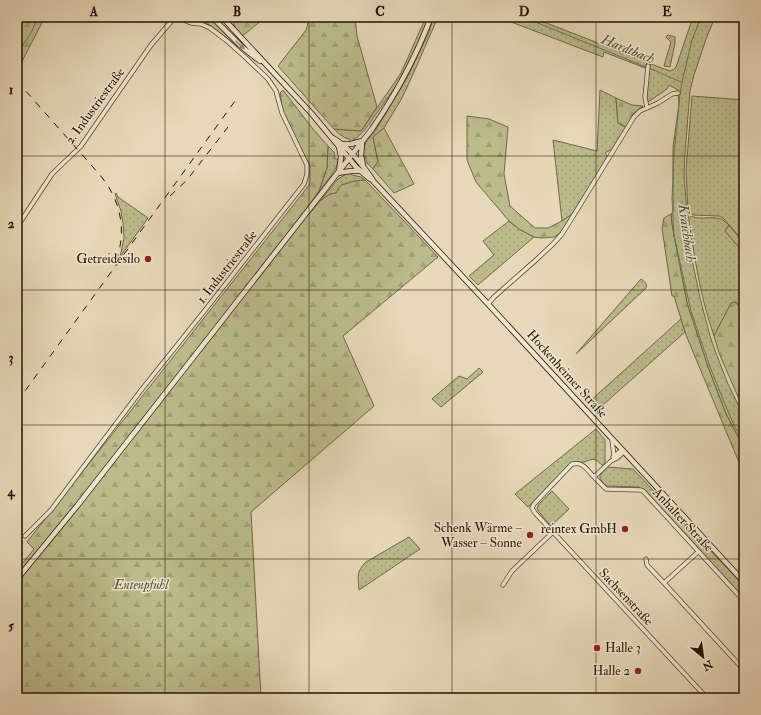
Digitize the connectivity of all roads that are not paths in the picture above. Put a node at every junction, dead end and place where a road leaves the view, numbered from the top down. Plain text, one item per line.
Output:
1 (175, 17) edge
2 (181, 17) edge
3 (212, 17) edge
4 (222, 17) edge
5 (431, 17) edge
6 (648, 68) dead end
7 (272, 71) junction
8 (678, 93) dead end
9 (647, 108) junction
10 (362, 141) junction
11 (341, 145) junction
12 (351, 157) junction
13 (363, 166) junction
14 (360, 171) junction
15 (338, 173) junction
16 (374, 182) junction
17 (17, 227) edge
18 (488, 304) junction
19 (612, 439) junction
20 (623, 451) junction
21 (614, 456) junction
22 (611, 461) junction
23 (594, 477) junction
24 (73, 481) junction
25 (76, 485) dead end
26 (532, 508) joint
27 (553, 532) junction
28 (25, 536) dead end
29 (698, 552) junction
30 (646, 559) dead end
31 (17, 579) edge
32 (744, 582) edge
33 (664, 583) junction
34 (503, 585) dead end
35 (744, 601) edge
36 (744, 670) edge
37 (706, 698) edge

1 - 17 street, 2. Industriestraße
2 - 24 street, 1. Industriestraße
3 -> 7 main road
4 - 7 main road
5 - 10 main road
6 - 9 street
7 - 11 main road, Hockenheimer Straße
8 - 9 street
9 - 18 street
10 - 11 main road
10 - 12 main road
10 - 13 main road
11 - 12 main road, Hockenheimer Straße
11 - 15 main road
12 - 13 main road, Hockenheimer Straße
12 - 14 main road, Hockenheimer Straße
12 - 15 main road
13 - 16 main road, Hockenheimer Straße
14 - 15 main road
14 - 16 main road, Hockenheimer Straße
15 - 31 main road
16 - 18 main road, Hockenheimer Straße
18 - 19 main road, Hockenheimer Straße
19 - 20 main road, Hockenheimer Straße
19 - 21 street
20 - 21 street
20 - 22 street
20 - 32 main road, Hockenheimer Straße
21 - 22 street
22 - 23 street
23 - 26 street, Anhalter Straße
23 - 29 street, Anhalter Straße
24 - 25 street
24 - 28 street, 1. Industriestraße
26 - 27 street, Sachsenstraße
27 - 34 street
27 - 37 street, Sachsenstraße
29 - 33 street
29 - 35 street, Anhalter Straße
30 - 33 street
33 - 36 street

